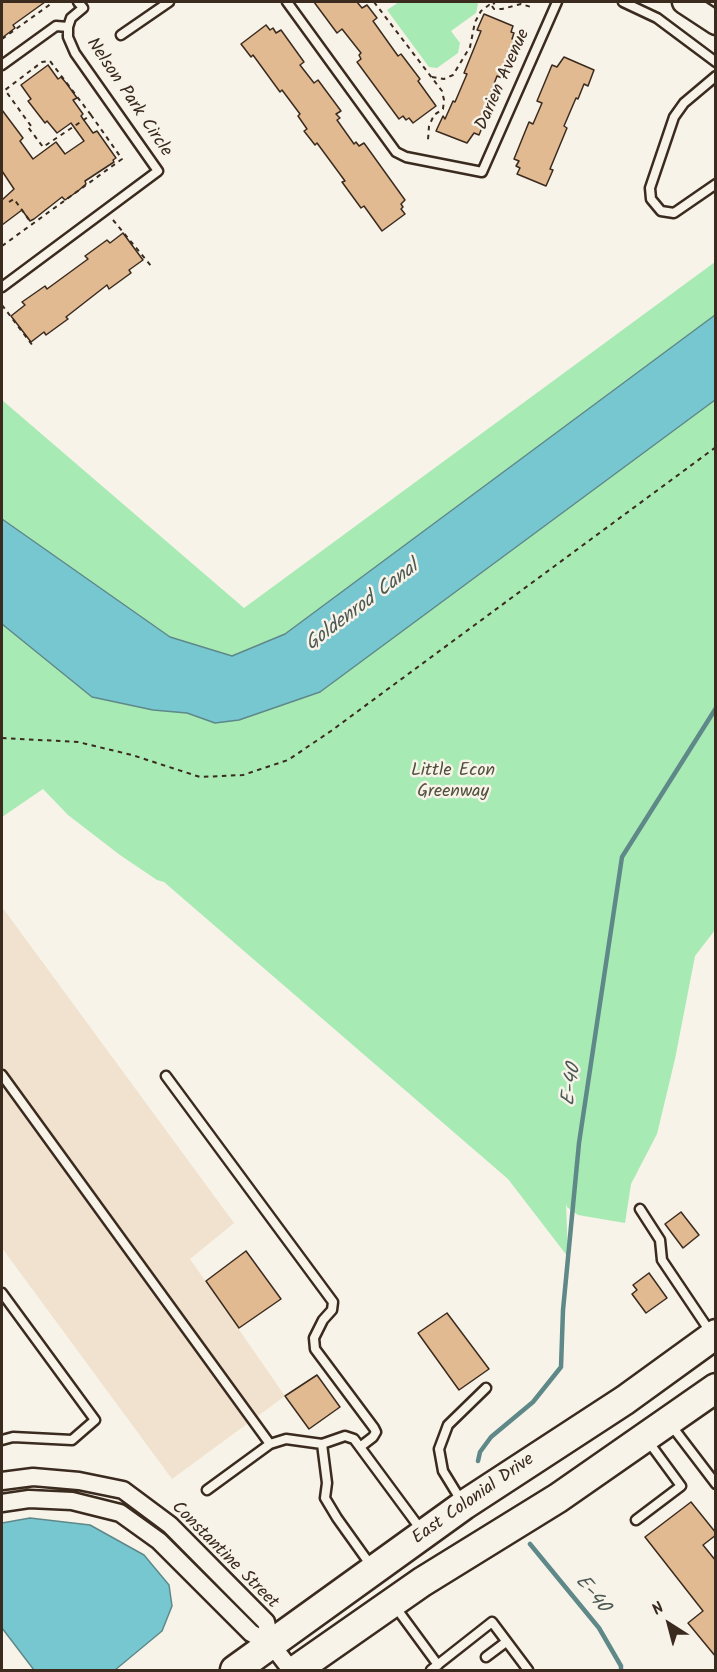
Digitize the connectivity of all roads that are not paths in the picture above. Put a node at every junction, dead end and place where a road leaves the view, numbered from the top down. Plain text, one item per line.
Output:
1 (91, 2) edge
2 (169, 2) edge
3 (287, 2) edge
4 (556, 2) edge
5 (623, 2) edge
6 (684, 2) edge
7 (80, 4) edge
8 (716, 23) edge
9 (68, 27) junction
10 (121, 34) dead end
11 (716, 62) edge
12 (2, 65) edge
13 (716, 76) edge
14 (716, 184) edge
15 (2, 287) edge
16 (2, 1075) edge
17 (166, 1076) dead end
18 (640, 1209) dead end
19 (2, 1293) edge
20 (714, 1334) edge
21 (486, 1388) dead end
22 (713, 1389) edge
23 (657, 1430) junction
24 (2, 1440) edge
25 (270, 1444) junction
26 (322, 1444) junction
27 (360, 1447) junction
28 (2, 1481) edge
29 (716, 1484) edge
30 (207, 1490) dead end
31 (2, 1503) edge
32 (464, 1504) junction
33 (636, 1520) dead end
34 (424, 1534) junction
35 (374, 1570) junction
36 (392, 1602) junction
37 (506, 1642) junction
38 (271, 1644) junction
39 (486, 1657) dead end
40 (434, 1668) edge
41 (235, 1671) edge
42 (291, 1671) edge
43 (297, 1671) edge
44 (528, 1671) edge

1 - 7 lane, Nelson Park Circle
2 - 10 lane
3 - 4 lane, Darien Avenue
5 - 11 lane
6 - 8 street
7 - 9 lane, Nelson Park Circle
9 - 12 lane
9 - 15 lane, Nelson Park Circle
13 - 14 lane
16 - 25 lane
17 - 27 lane
18 - 20 lane
19 - 24 lane
20 - 32 highway, East Colonial Drive
21 - 32 lane
22 - 23 highway
23 - 29 lane
23 - 33 lane
23 - 36 highway
25 - 26 lane
25 - 30 lane
26 - 27 lane
26 - 35 lane
27 - 34 lane
28 - 38 street, Constantine Street
31 - 38 street, Constantine Street
32 - 34 highway, East Colonial Drive
34 - 35 highway, East Colonial Drive
35 - 38 highway, East Colonial Drive
36 - 40 lane
36 - 43 highway
37 - 39 lane
37 - 40 lane
37 - 44 lane
38 - 41 highway, East Colonial Drive
38 - 42 street, Constantine Street

